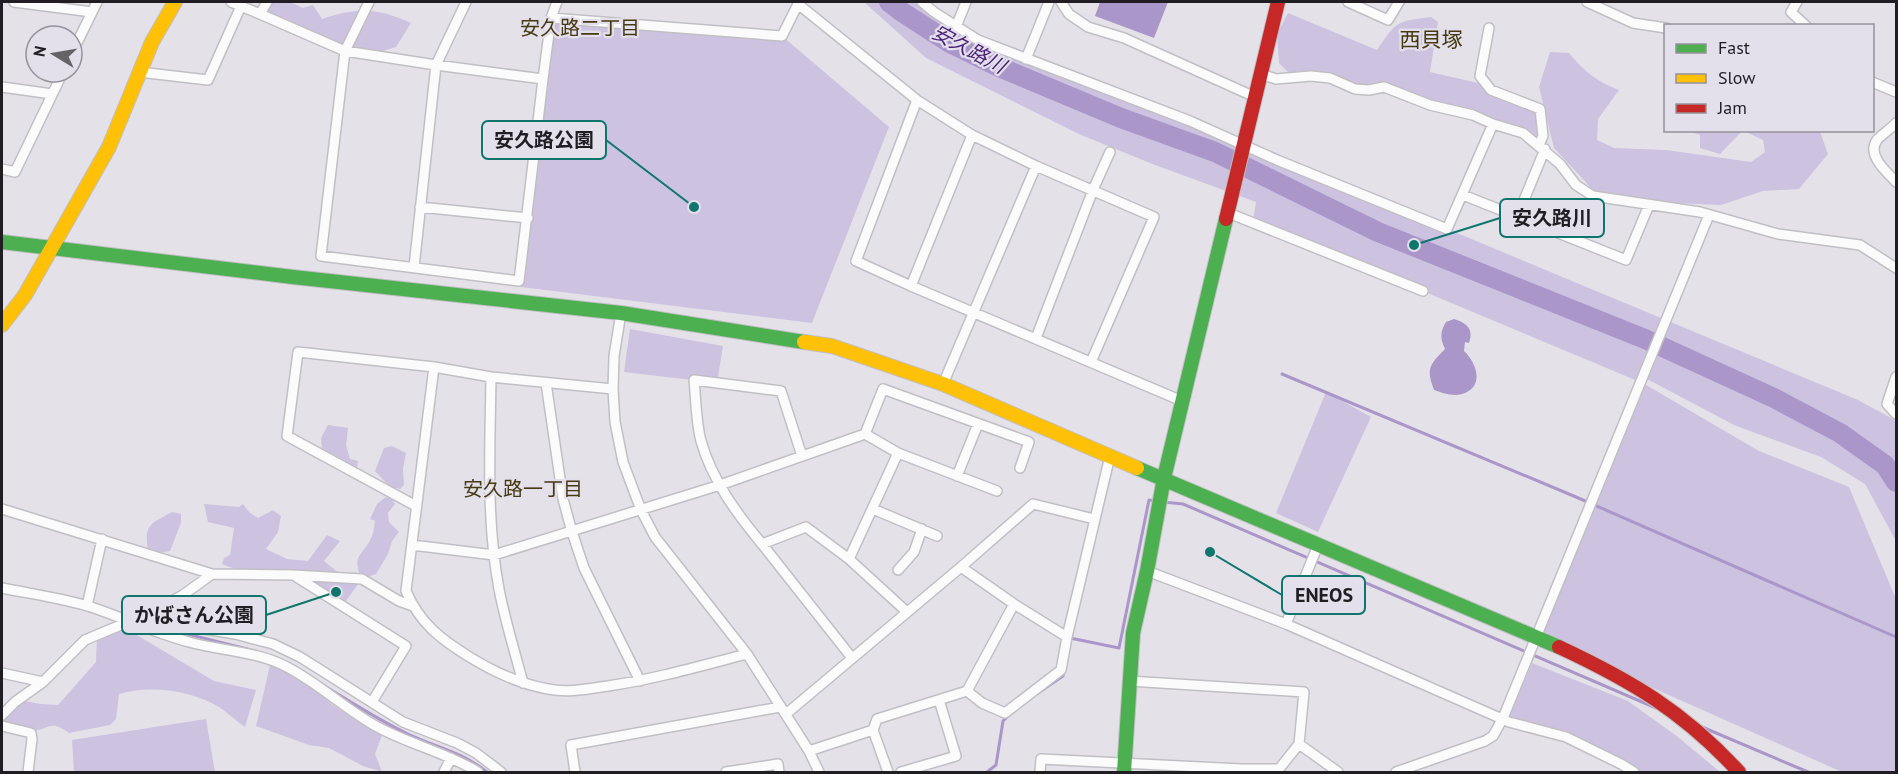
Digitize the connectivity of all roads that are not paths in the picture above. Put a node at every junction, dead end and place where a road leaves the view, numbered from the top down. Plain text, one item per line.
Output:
1 (14, 2) edge
2 (97, 2) edge
3 (175, 2) edge
4 (231, 2) edge
5 (267, 2) edge
6 (369, 2) edge
7 (466, 2) edge
8 (557, 2) edge
9 (922, 2) edge
10 (966, 2) edge
11 (1049, 2) edge
12 (1061, 2) edge
13 (1278, 2) edge
14 (1348, 2) edge
15 (1399, 2) edge
16 (1587, 2) edge
17 (1797, 2) edge
18 (798, 3) edge
19 (241, 6) junction
20 (92, 12) junction
21 (260, 14) junction
22 (551, 18) junction
23 (1804, 24) edge
24 (956, 27) junction
25 (84, 28) edge
26 (1489, 28) dead end
27 (1664, 28) edge
28 (345, 51) junction
29 (1026, 59) junction
30 (436, 65) junction
31 (139, 72) junction
32 (1261, 74) junction
33 (543, 79) junction
34 (1874, 83) edge
35 (57, 84) edge
36 (2, 87) edge
37 (1896, 92) edge
38 (52, 94) junction
39 (1255, 97) junction
40 (917, 100) junction
41 (1896, 123) edge
42 (1493, 124) junction
43 (972, 135) junction
44 (1243, 145) junction
45 (1542, 147) junction
46 (1110, 152) dead end
47 (1036, 166) junction
48 (2, 169) edge
49 (1896, 182) edge
50 (1093, 190) junction
51 (1463, 195) junction
52 (1648, 205) junction
53 (420, 207) junction
54 (1226, 212) junction
55 (1709, 215) junction
56 (1517, 217) junction
57 (528, 218) junction
58 (2, 242) edge
59 (52, 247) junction
60 (414, 267) junction
61 (1896, 268) edge
62 (911, 286) junction
63 (1423, 291) dead end
64 (975, 312) junction
65 (621, 313) junction
66 (2, 325) edge
67 (1036, 338) junction
68 (1091, 362) junction
69 (434, 367) junction
70 (491, 377) junction
71 (1896, 377) edge
72 (546, 383) junction
73 (944, 384) junction
74 (613, 389) junction
75 (1182, 401) junction
76 (1896, 414) edge
77 (978, 424) junction
78 (865, 434) junction
79 (898, 453) junction
80 (802, 456) junction
81 (1110, 456) junction
82 (1020, 468) dead end
83 (957, 476) junction
84 (1164, 478) junction
85 (720, 485) junction
86 (997, 491) dead end
87 (416, 506) junction
88 (2, 509) edge
89 (873, 509) junction
90 (641, 510) junction
91 (1094, 519) junction
92 (922, 529) junction
93 (572, 532) junction
94 (937, 536) dead end
95 (102, 539) junction
96 (762, 544) junction
97 (412, 545) junction
98 (1318, 545) junction
99 (494, 555) junction
100 (849, 559) junction
101 (961, 567) junction
102 (898, 570) dead end
103 (1147, 571) junction
104 (212, 574) junction
105 (293, 575) junction
106 (2, 588) edge
107 (1014, 604) junction
108 (87, 606) junction
109 (413, 606) junction
110 (152, 612) junction
111 (907, 612) junction
112 (130, 620) junction
113 (1286, 624) junction
114 (1536, 636) junction
115 (1067, 637) junction
116 (747, 654) junction
117 (852, 658) junction
118 (2, 673) edge
119 (333, 677) junction
120 (640, 681) junction
121 (1129, 681) junction
122 (43, 682) junction
123 (523, 683) junction
124 (323, 691) junction
125 (967, 691) junction
126 (939, 700) junction
127 (372, 702) junction
128 (783, 711) junction
129 (2, 715) edge
130 (1503, 718) junction
131 (2, 726) edge
132 (873, 730) junction
133 (1299, 744) junction
134 (809, 751) junction
135 (451, 758) junction
136 (1124, 768) edge
137 (1240, 771) edge
138 (1736, 771) edge
139 (28, 772) edge
140 (444, 772) edge
141 (478, 772) edge
142 (501, 772) edge
143 (575, 772) edge
144 (726, 772) edge
145 (779, 772) edge
146 (819, 772) edge
147 (888, 772) edge
148 (901, 772) edge
149 (1040, 772) edge
150 (1338, 772) edge
151 (1396, 772) edge
152 (1634, 772) edge

1 - 20 street
2 - 20 street
3 - 31 street
4 - 19 street
5 - 21 street
6 - 28 street
7 - 30 street
8 - 22 street
9 - 24 street
10 - 24 street
11 - 29 street
12 - 39 street
13 - 32 street
14 - 15 street
16 - 27 street
17 - 23 street
18 - 22 street
18 - 40 street
19 - 21 street
19 - 31 street
20 - 25 street
21 - 28 street
22 - 33 street
24 - 29 street
26 - 45 street
28 - 30 street
28 - 60 street
29 - 44 street
30 - 33 street
30 - 53 street
31 - 59 street
32 - 39 street
32 - 42 street
33 - 57 street
34 - 37 street
35 - 38 street
36 - 38 street
38 - 48 street
39 - 44 street
40 - 43 street
40 - 62 street
41 - 49 street
42 - 45 street
42 - 51 street
43 - 47 street
43 - 62 street
44 - 51 street
44 - 54 street
45 - 52 street
45 - 56 street
46 - 50 street
47 - 50 street
47 - 64 street
50 - 67 street
50 - 68 street
51 - 56 street
52 - 55 street
52 - 56 street
53 - 57 street
53 - 60 street
54 - 63 street
54 - 75 street
55 - 61 street
55 - 114 street
57 - 60 street
58 - 59 street
59 - 65 street
59 - 66 street
62 - 64 street
64 - 67 street
64 - 73 street
65 - 73 street
65 - 74 street
67 - 68 street
68 - 75 street
69 - 70 street
69 - 87 street
69 - 87 street
70 - 72 street
70 - 99 street
71 - 76 street
72 - 74 street
72 - 93 street
73 - 81 street
74 - 90 street
75 - 84 street
77 - 78 street
77 - 82 street
77 - 83 street
78 - 79 street
78 - 80 street
79 - 83 street
79 - 89 street
80 - 85 street
80 - 85 street
81 - 84 street
81 - 91 street
83 - 86 street
84 - 98 street
84 - 103 street
85 - 90 street
85 - 96 street
87 - 97 street
88 - 95 street
89 - 92 street
89 - 100 street
90 - 93 street
90 - 116 street
91 - 101 street
91 - 115 street
92 - 94 street
92 - 102 street
93 - 99 street
93 - 120 street
95 - 104 street
95 - 108 street
96 - 100 street
96 - 117 street
97 - 99 street
97 - 109 street
98 - 113 street
98 - 114 street
99 - 123 street
100 - 111 street
101 - 107 street
101 - 111 street
103 - 113 street
103 - 121 street
104 - 105 street
104 - 110 street
105 - 109 street
105 - 127 street
106 - 108 street
107 - 115 street
107 - 125 street
108 - 112 street
109 - 123 street
110 - 112 street
110 - 119 street
111 - 117 street
112 - 122 street
112 - 124 street
113 - 130 street
114 - 130 street
114 - 138 street
115 - 125 street
116 - 120 street
116 - 128 street
117 - 128 street
118 - 122 street
119 - 124 street
119 - 127 street
120 - 123 street
121 - 133 street
121 - 136 street
122 - 129 street
124 - 135 street
125 - 126 street
126 - 132 street
126 - 148 street
127 - 142 street
128 - 134 street
128 - 143 street
130 - 151 street
130 - 152 street
131 - 139 street
132 - 134 street
132 - 147 street
133 - 137 street
133 - 150 street
134 - 146 street
135 - 140 street
135 - 141 street
136 - 137 street
136 - 149 street
144 - 145 street

